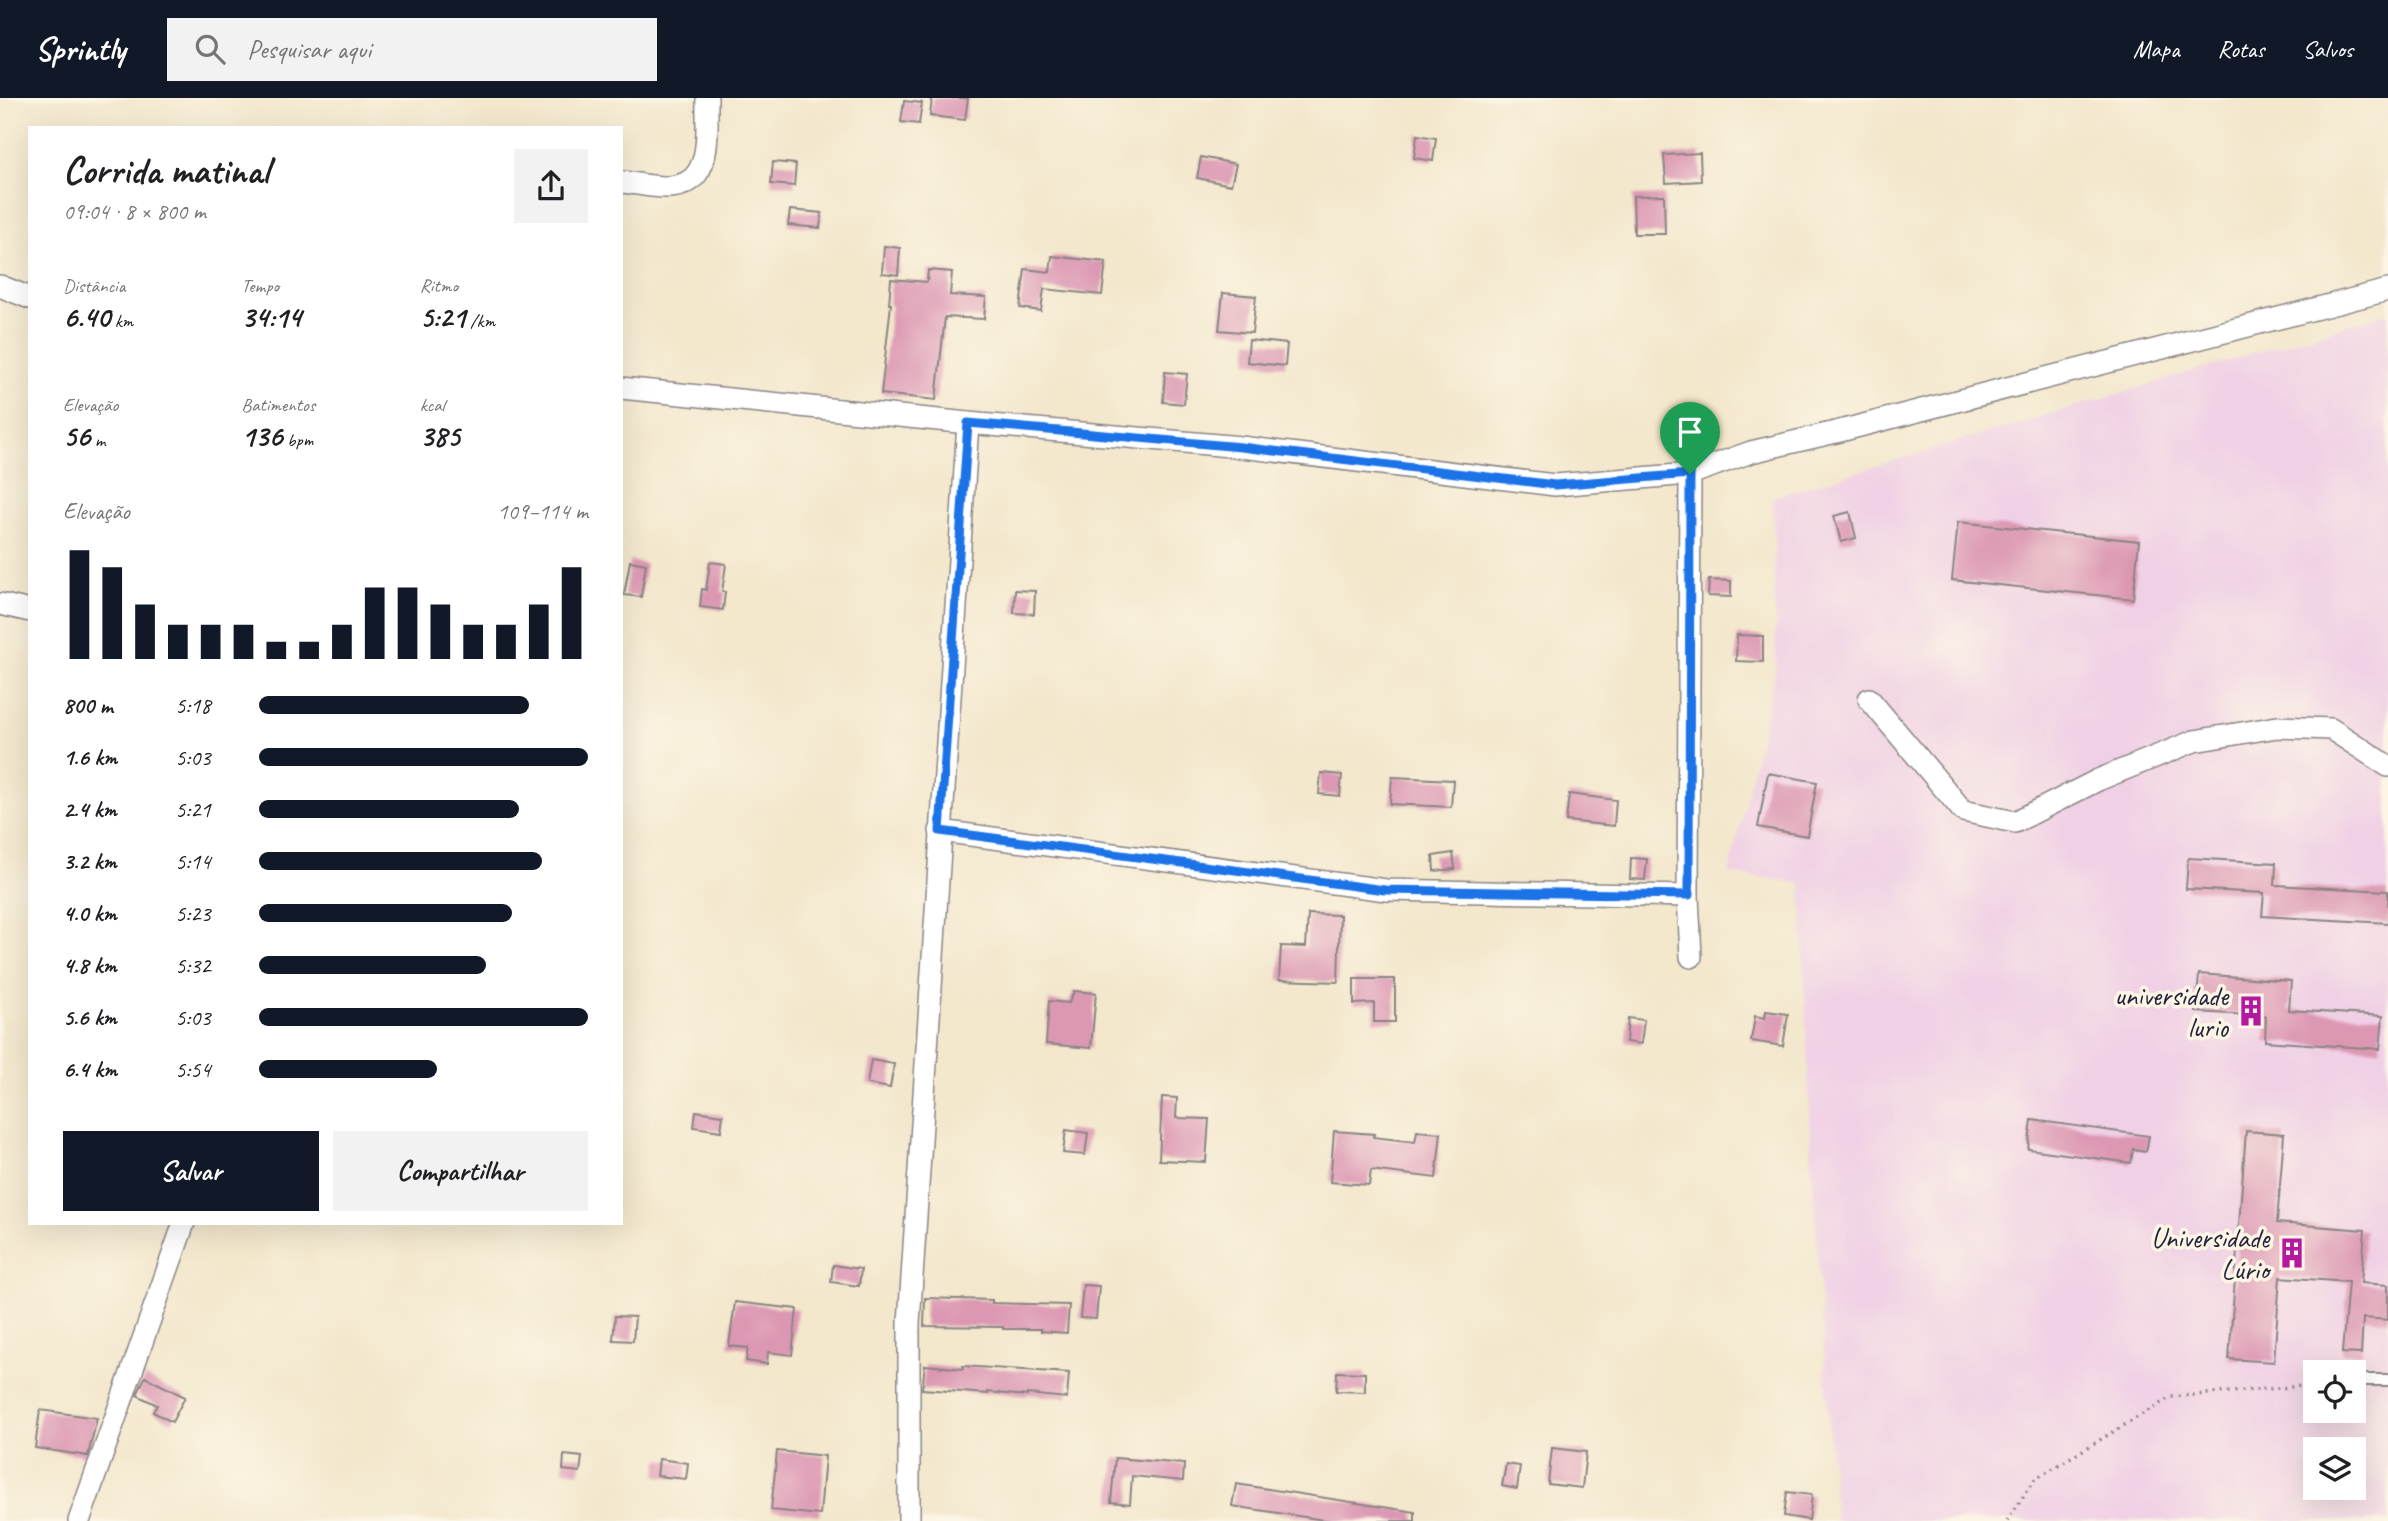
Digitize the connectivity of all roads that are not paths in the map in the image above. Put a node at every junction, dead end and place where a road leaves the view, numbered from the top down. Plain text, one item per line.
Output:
1 (707, 98) edge
2 (623, 182) edge
3 (0, 286) edge
4 (2388, 290) edge
5 (28, 297) edge
6 (623, 388) edge
7 (968, 423) junction
8 (1690, 474) junction
9 (0, 604) edge
10 (28, 611) edge
11 (1868, 699) dead end
12 (2388, 766) edge
13 (940, 831) junction
14 (1689, 895) junction
15 (1691, 957) dead end
16 (183, 1225) edge
17 (2367, 1380) dead end
18 (2388, 1380) edge
19 (79, 1521) edge
20 (909, 1521) edge

1 - 2 street
3 - 5 street
4 - 8 street
6 - 7 street
7 - 8 street
7 - 13 street
8 - 14 street
9 - 10 street
11 - 12 street
13 - 14 street
13 - 20 street
14 - 15 street
16 - 19 street
17 - 18 lane

